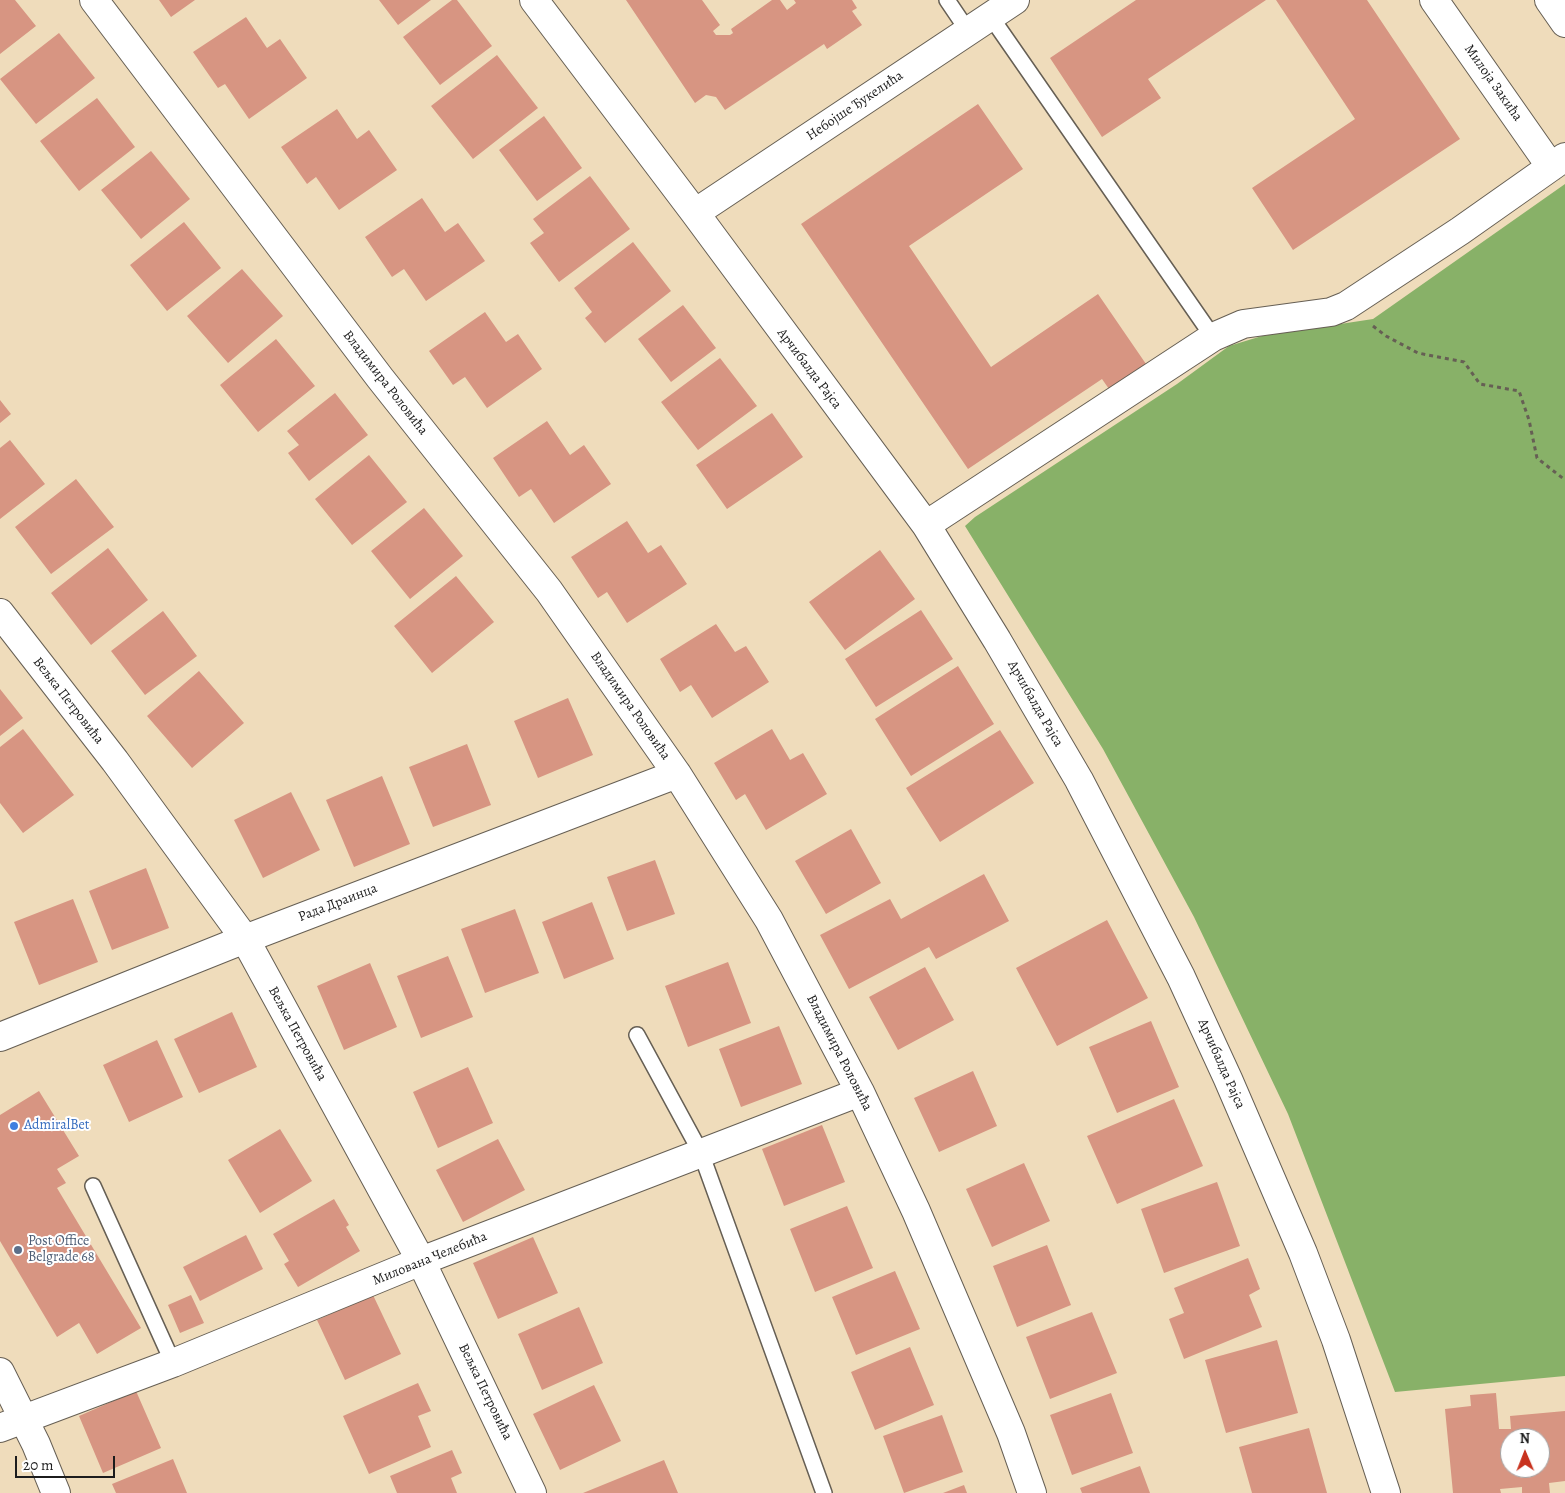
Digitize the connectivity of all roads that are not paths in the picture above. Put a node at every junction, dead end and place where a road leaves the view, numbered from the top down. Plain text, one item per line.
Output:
1 (94, 0) edge
2 (534, 0) edge
3 (947, 0) edge
4 (1016, 0) edge
5 (1434, 0) edge
6 (1549, 0) edge
7 (980, 24) junction
8 (1565, 24) edge
9 (1558, 162) edge
10 (695, 213) junction
11 (1213, 337) junction
12 (926, 525) junction
13 (0, 613) edge
14 (677, 774) junction
15 (245, 939) junction
16 (637, 1035) dead end
17 (0, 1037) edge
18 (860, 1092) junction
19 (702, 1154) junction
20 (93, 1186) dead end
21 (421, 1261) junction
22 (173, 1363) junction
23 (0, 1372) edge
24 (12, 1423) edge
25 (56, 1493) edge
26 (532, 1493) edge
27 (824, 1493) edge
28 (1032, 1493) edge
29 (1386, 1493) edge

1 - 14 street, Владимира Роловића
2 - 10 street, Арчибалда Рајса
3 - 7 lane
4 - 7 street, Небојше Ђукелића
5 - 9 street, Милоја Закића
6 - 8 street
7 - 10 street, Небојше Ђукелића
7 - 11 lane
9 - 11 street
10 - 12 street, Арчибалда Рајса
11 - 12 street
12 - 29 street, Арчибалда Рајса
13 - 15 street, Вељка Петровића
14 - 15 street, Рада Драинца
14 - 18 street, Владимира Роловића
15 - 17 street, Рада Драинца
15 - 21 street, Вељка Петровића
16 - 19 lane
18 - 19 street, Милована Челебића
18 - 28 street, Владимира Роловића
19 - 21 street, Милована Челебића
19 - 27 lane
20 - 22 lane
21 - 22 street, Милована Челебића
21 - 26 street, Вељка Петровића
22 - 24 street, Милована Челебића
23 - 24 street
24 - 25 street

